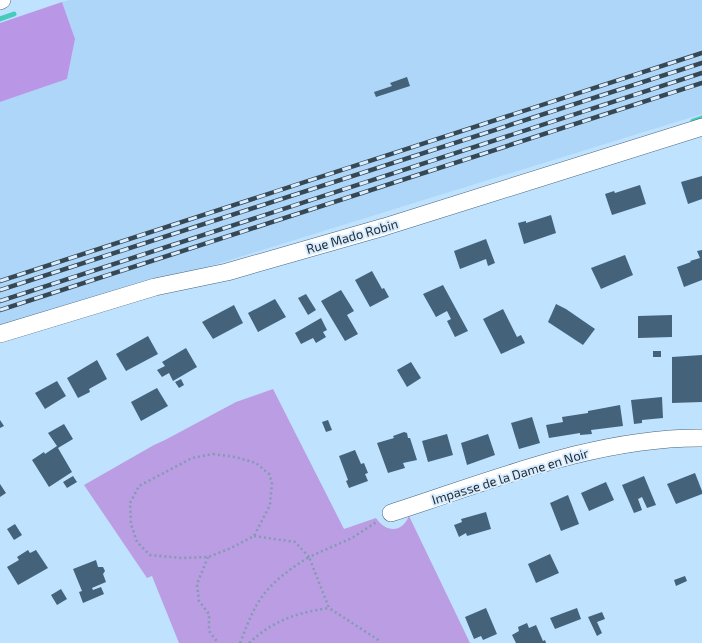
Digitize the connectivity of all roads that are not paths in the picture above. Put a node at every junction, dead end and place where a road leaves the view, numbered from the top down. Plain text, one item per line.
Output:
1 (702, 127) edge
2 (0, 334) edge
3 (702, 438) edge
4 (391, 513) road end

1 - 2 street, Rue Mado Robin
3 - 4 street, Impasse de la Dame en Noir

